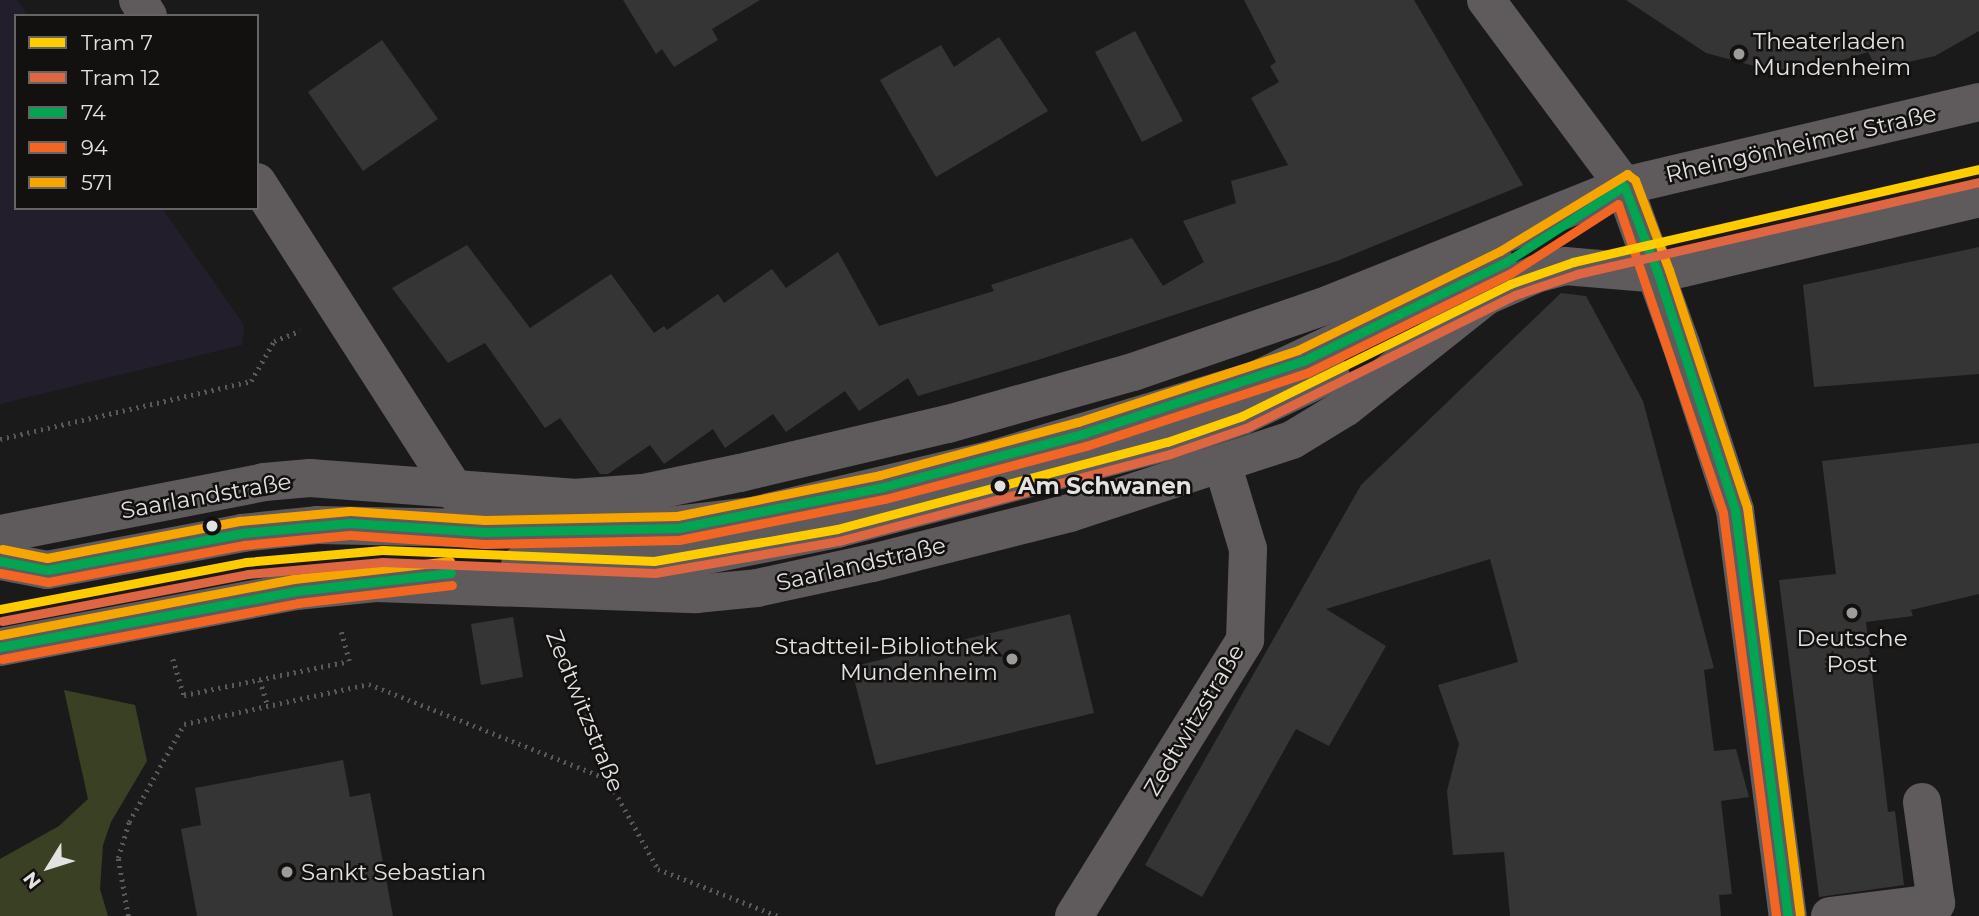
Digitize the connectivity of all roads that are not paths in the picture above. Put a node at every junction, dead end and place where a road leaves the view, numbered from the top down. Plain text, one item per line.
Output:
1 (1486, 0) edge
2 (1979, 102) edge
3 (259, 185) edge
4 (1624, 186) junction
5 (1979, 198) edge
6 (1658, 274) junction
7 (1486, 296) junction
8 (1223, 466) junction
9 (454, 493) junction
10 (485, 531) junction
11 (0, 534) edge
12 (0, 561) edge
13 (521, 577) junction
14 (0, 647) edge
15 (1922, 802) dead end
16 (1074, 916) edge
17 (1788, 916) edge
18 (1830, 916) edge

1 - 4 street
2 - 4 street, Rheingönheimer Straße
3 - 9 street
4 - 6 street
4 - 9 street, Saarlandstraße
4 - 10 street
5 - 6 street
6 - 7 street, Saarlandstraße
6 - 17 street
7 - 8 street, Saarlandstraße
7 - 13 street
8 - 13 street, Saarlandstraße
8 - 16 street, Zedtwitzstraße
9 - 10 street
9 - 11 street, Saarlandstraße
10 - 12 street
10 - 13 street
13 - 14 street, Saarlandstraße
15 - 18 street

